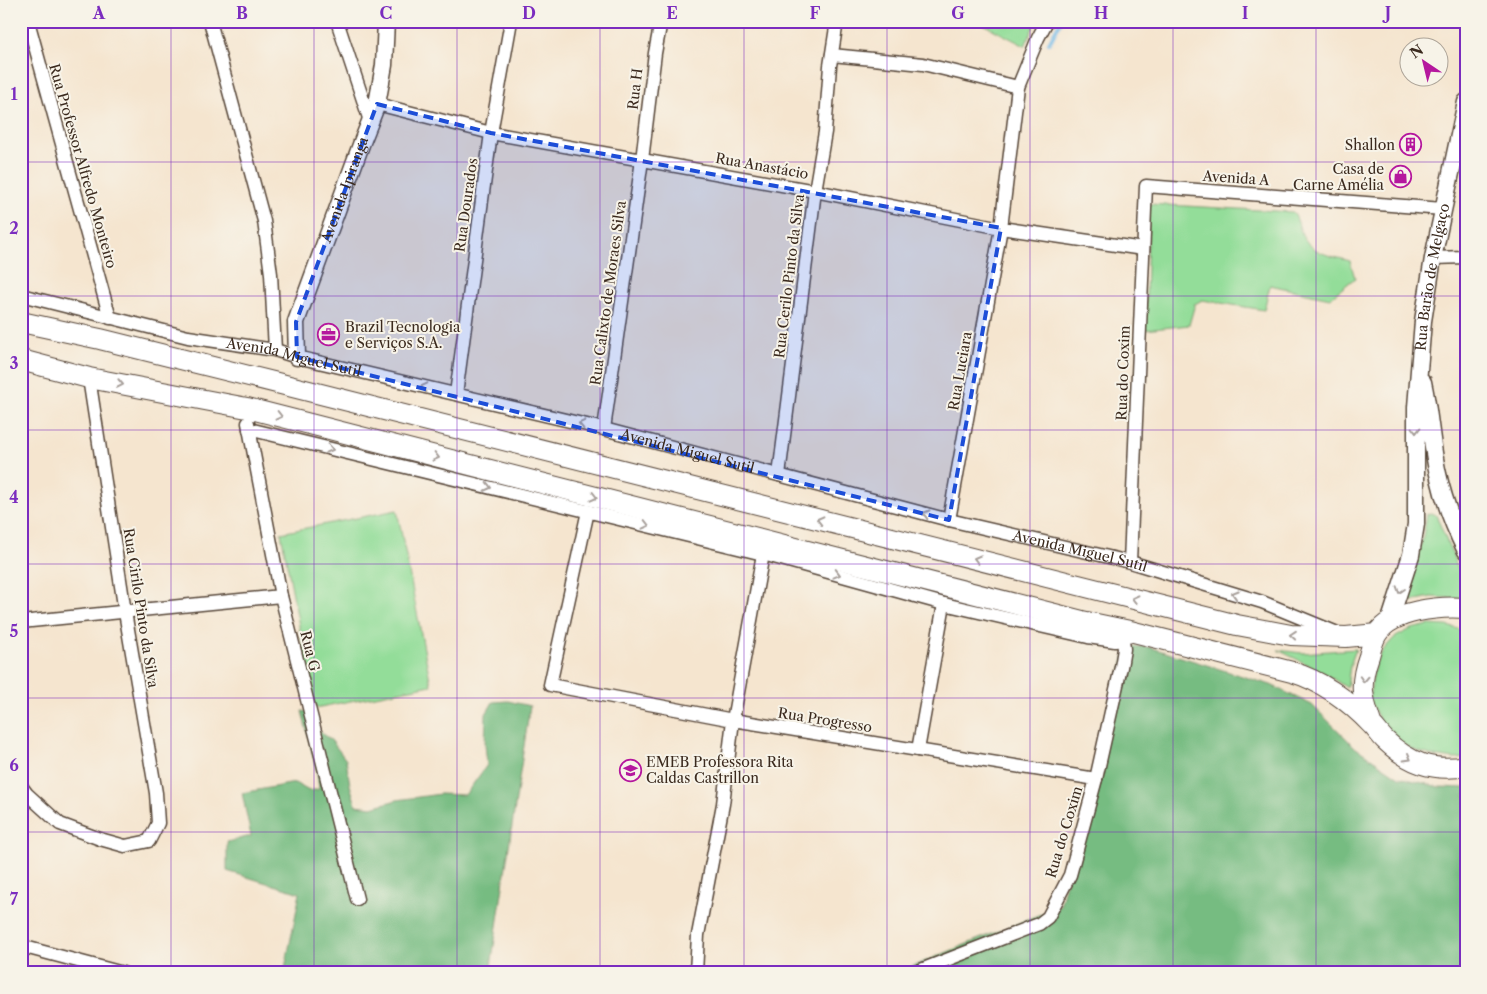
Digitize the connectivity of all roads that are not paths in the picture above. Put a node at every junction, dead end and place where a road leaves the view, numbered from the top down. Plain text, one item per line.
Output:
1 (28, 21) edge
2 (210, 21) edge
3 (337, 21) edge
4 (386, 21) edge
5 (511, 21) edge
6 (661, 21) edge
7 (837, 21) edge
8 (1047, 21) edge
9 (832, 55) junction
10 (1018, 86) junction
11 (1466, 102) edge
12 (378, 104) junction
13 (370, 121) junction
14 (491, 133) junction
15 (642, 160) junction
16 (1146, 186) joint
17 (815, 191) junction
18 (1443, 209) junction
19 (1000, 228) junction
20 (1143, 249) junction
21 (1466, 257) edge
22 (1433, 258) junction
23 (21, 295) edge
24 (110, 318) junction
25 (21, 322) edge
26 (275, 350) junction
27 (297, 357) junction
28 (21, 360) edge
29 (1420, 364) junction
30 (89, 378) junction
31 (456, 394) junction
32 (247, 408) junction
33 (249, 429) junction
34 (604, 430) junction
35 (779, 475) junction
36 (1416, 487) junction
37 (1446, 503) junction
38 (588, 511) junction
39 (950, 520) junction
40 (1466, 551) edge
41 (764, 554) junction
42 (1130, 562) junction
43 (281, 596) junction
44 (944, 604) junction
45 (1466, 608) edge
46 (126, 612) junction
47 (21, 622) edge
48 (1383, 628) junction
49 (1126, 635) junction
50 (1346, 637) junction
51 (733, 720) junction
52 (1372, 725) junction
53 (918, 750) junction
54 (1466, 766) edge
55 (1096, 779) junction
56 (21, 786) edge
57 (357, 899) dead end
58 (21, 946) edge
59 (123, 973) edge
60 (696, 973) edge
61 (913, 973) edge

1 - 24 street, Rua Professor Alfredo Monteiro
2 - 26 street
3 - 13 street
4 - 12 street, Avenida Ipiranga
5 - 14 street, Rua Dourados
6 - 15 street, Rua H
7 - 9 street, Rua Cerilo Pinto da Silva
8 - 10 street, Rua Luciara
9 - 10 street
9 - 17 street, Rua Cerilo Pinto da Silva
10 - 19 street, Rua Luciara
11 - 18 street, Rua Barão de Melgaço
12 - 13 street, Avenida Ipiranga
12 - 14 street, Rua Anastácio
13 - 27 street, Avenida Ipiranga
14 - 15 street, Rua Anastácio
14 - 31 street, Rua Dourados
15 - 17 street, Rua Anastácio
15 - 34 street, Rua Calixto de Moraes Silva
16 - 18 street, Avenida A
16 - 20 street, Rua do Coxim
17 - 19 street, Rua Anastácio
17 - 35 street, Rua Cerilo Pinto da Silva
18 - 22 street, Rua Barão de Melgaço
19 - 20 street, Rua Anastácio
19 - 39 street, Rua Luciara
20 - 42 street, Rua do Coxim
21 - 22 street
22 - 29 street, Rua Barão de Melgaço
23 - 24 street, Avenida Miguel Sutil
24 - 26 street, Avenida Miguel Sutil
50 -> 25 main road, Avenida Miguel Sutil
26 - 27 street, Avenida Miguel Sutil
31 -> 27 street, Avenida Miguel Sutil
28 - 30 main road
29 -> 36 street, Rua Barão de Melgaço
29 - 37 street, Rua Barão de Melgaço
30 -> 32 main road
30 - 46 street, Rua Cirilo Pinto da Silva
34 -> 31 street, Avenida Miguel Sutil
32 - 33 street, Rua G
32 -> 49 main road
33 -> 38 street
33 - 43 street, Rua G
34 - 35 street, Avenida Miguel Sutil
39 -> 35 street, Avenida Miguel Sutil
36 - 37 street
36 -> 48 street, Rua Barão de Melgaço
37 - 40 street, Rua Barão de Melgaço
38 -> 41 street
38 - 51 street, Rua Progresso
39 - 42 street, Avenida Miguel Sutil
41 -> 44 street
41 - 51 street
50 -> 42 street, Avenida Miguel Sutil
43 - 46 street
43 - 57 street, Rua G
44 - 49 street
44 - 53 street
45 - 48 main road, Avenida Miguel Sutil
46 - 47 street
46 - 56 street, Rua Cirilo Pinto da Silva
48 - 50 main road, Avenida Miguel Sutil
48 -> 52 main road
49 - 52 main road
49 - 55 street, Rua do Coxim
51 - 53 street, Rua Progresso
51 - 60 street
52 -> 54 main road
53 - 55 street, Rua Progresso
55 - 61 street, Rua do Coxim
58 - 59 street

